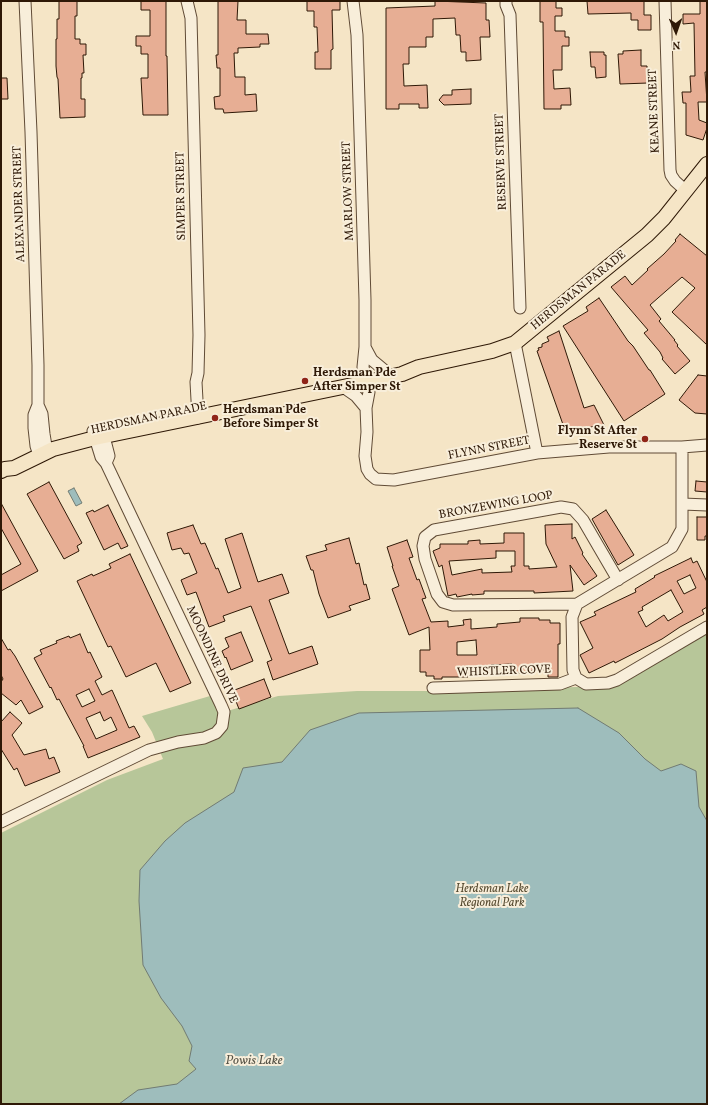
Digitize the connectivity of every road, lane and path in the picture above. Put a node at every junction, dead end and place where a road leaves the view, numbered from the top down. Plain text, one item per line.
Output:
1 (25, 1) edge
2 (187, 1) edge
3 (194, 1) edge
4 (353, 1) edge
5 (361, 1) edge
6 (506, 1) edge
7 (514, 1) edge
8 (665, 1) edge
9 (510, 15) junction
10 (191, 18) junction
11 (357, 35) junction
12 (707, 164) edge
13 (686, 191) junction
14 (520, 308) dead end
15 (514, 343) junction
16 (365, 347) junction
17 (419, 367) junction
18 (384, 370) junction
19 (366, 378) junction
20 (343, 387) junction
21 (366, 408) junction
22 (201, 413) junction
23 (99, 434) junction
24 (707, 445) edge
25 (682, 447) junction
26 (42, 449) junction
27 (537, 453) junction
28 (707, 453) edge
29 (3, 470) edge
30 (683, 504) junction
31 (707, 505) edge
32 (618, 580) junction
33 (577, 604) junction
34 (707, 627) edge
35 (576, 678) junction
36 (433, 688) dead end
37 (1, 822) edge

1 - 26 street, ALEXANDER STREET
2 - 10 street, SIMPER STREET
3 - 10 street, SIMPER STREET
4 - 11 street, MARLOW STREET
5 - 11 street, MARLOW STREET
6 - 9 street, RESERVE STREET
7 - 9 street, RESERVE STREET
8 - 13 street, KEANE STREET
9 - 14 street, RESERVE STREET
10 - 22 street, SIMPER STREET
11 - 16 street, MARLOW STREET
12 - 13 main road, HERDSMAN PARADE
13 - 15 main road, HERDSMAN PARADE
15 - 17 main road, HERDSMAN PARADE
15 - 27 street
16 - 18 street
16 - 19 street, MARLOW STREET
17 - 18 main road, HERDSMAN PARADE
17 - 19 main road, HERDSMAN PARADE
18 - 19 main road, HERDSMAN PARADE
19 - 20 main road, HERDSMAN PARADE
19 - 21 street, FLYNN STREET
19 - 22 main road, HERDSMAN PARADE
20 - 21 street
20 - 22 main road, HERDSMAN PARADE
21 - 27 street, FLYNN STREET
22 - 23 main road, HERDSMAN PARADE
23 - 26 main road, HERDSMAN PARADE
23 - 37 street, MOONDINE DRIVE
24 - 25 street, FLYNN STREET
25 - 27 street, FLYNN STREET
25 - 28 street, FLYNN STREET
25 - 30 street
26 - 29 main road, HERDSMAN PARADE
30 - 31 street
30 - 32 street
32 - 33 street
32 - 33 street, BRONZEWING LOOP
33 - 35 street
34 - 35 street
35 - 36 street, WHISTLER COVE

